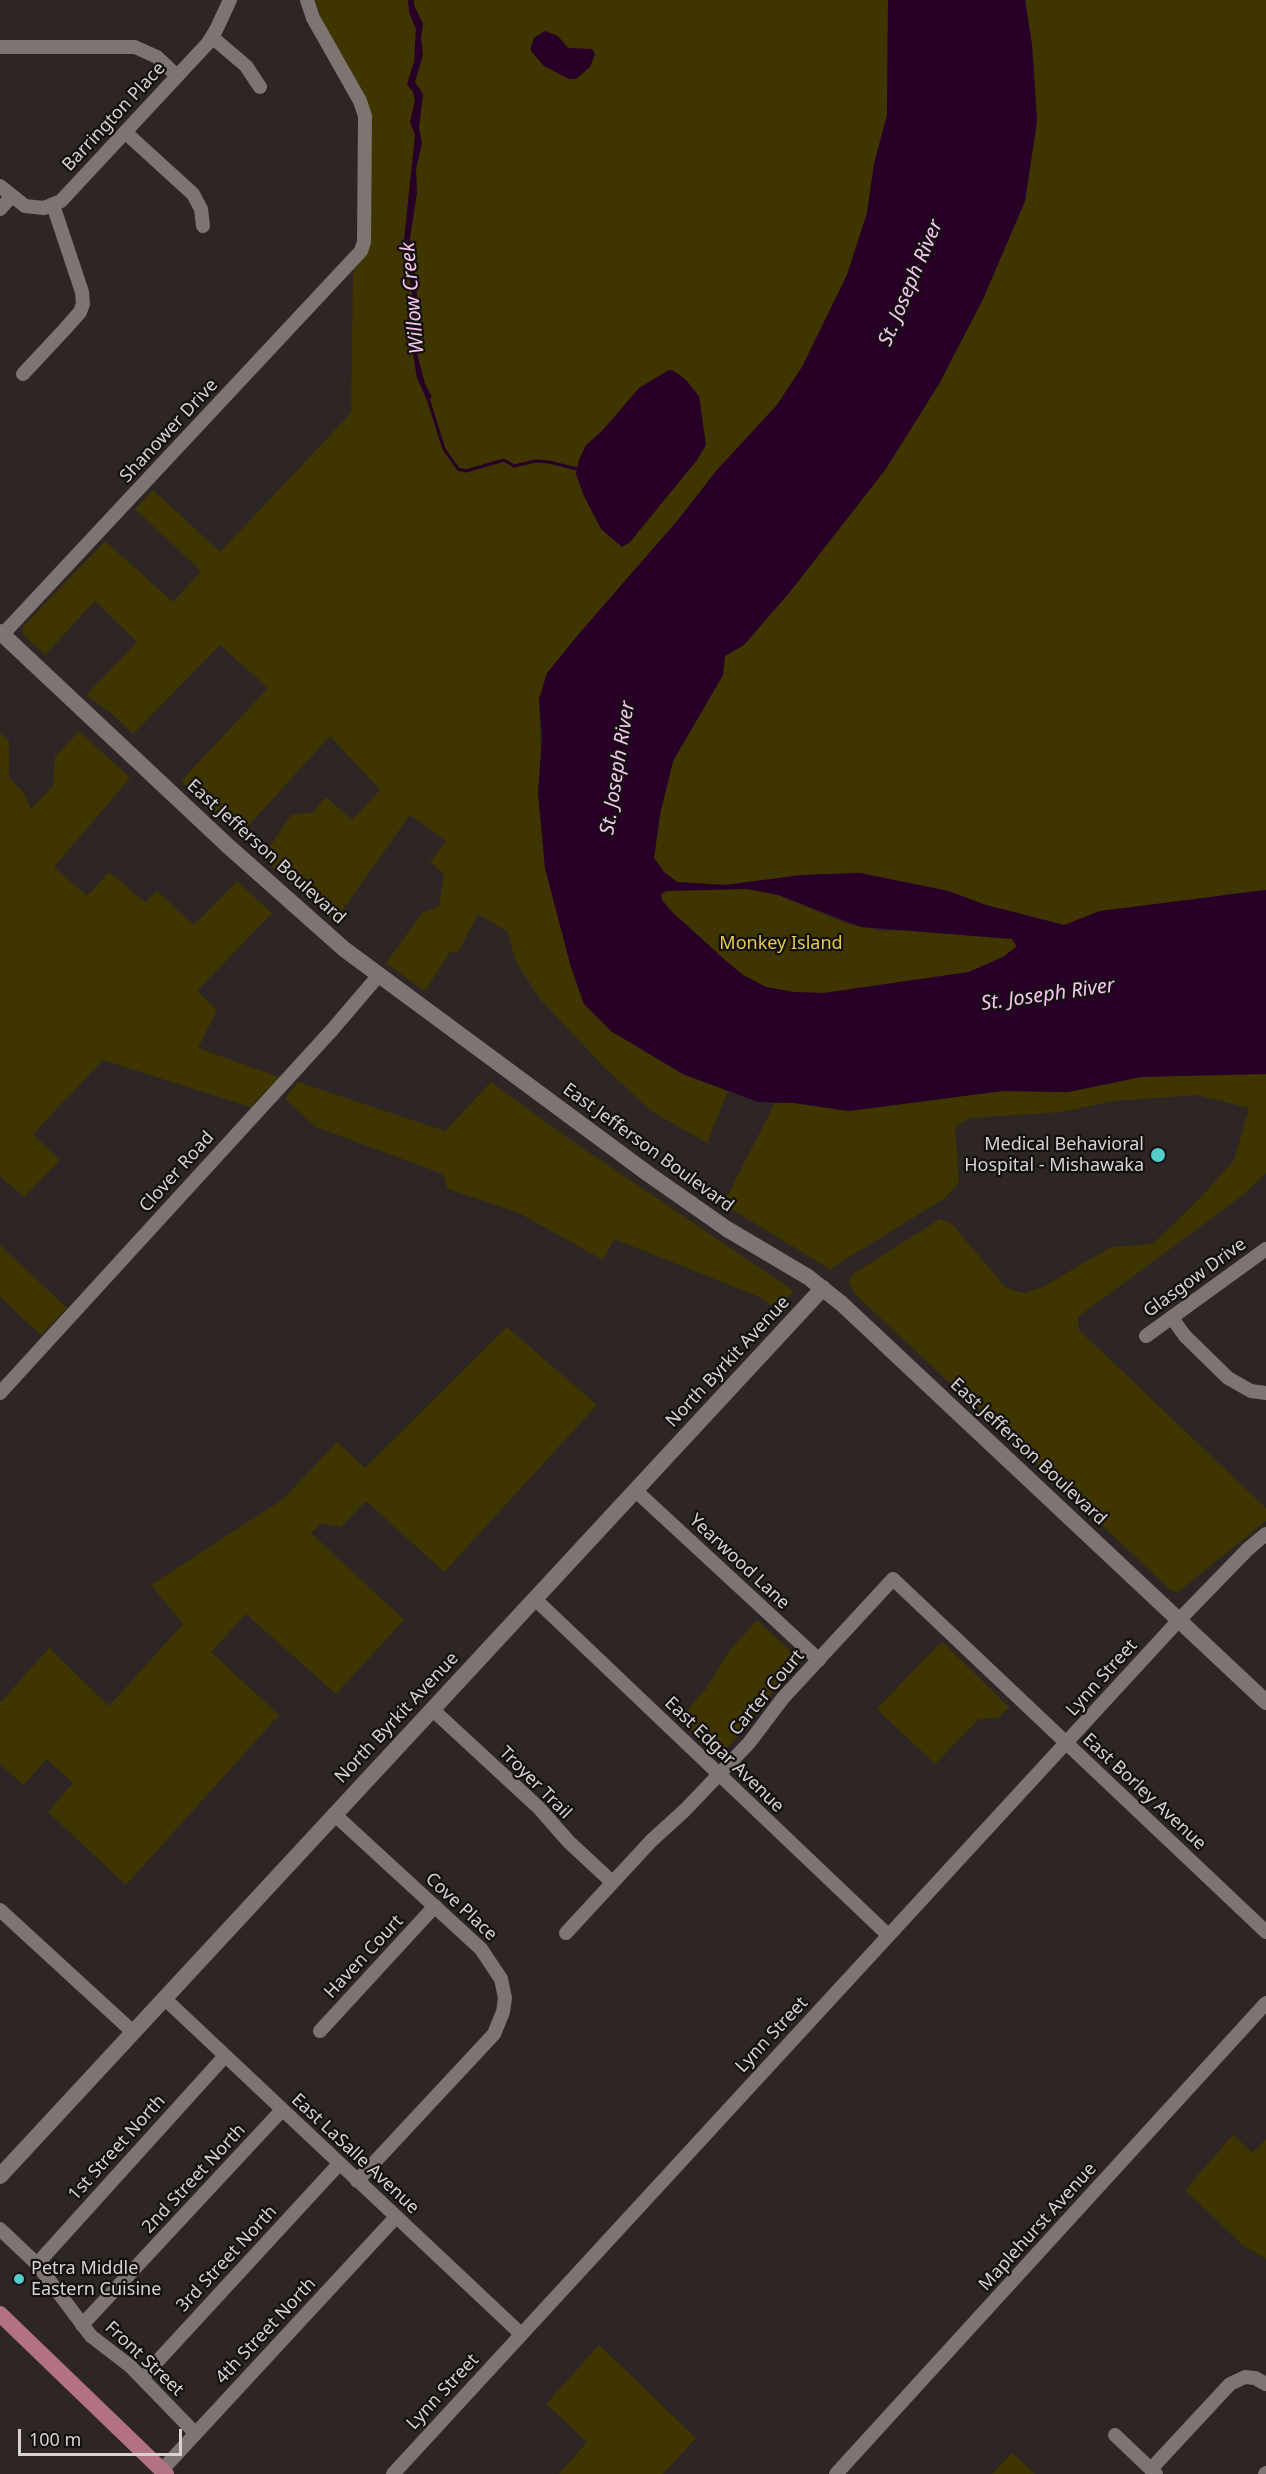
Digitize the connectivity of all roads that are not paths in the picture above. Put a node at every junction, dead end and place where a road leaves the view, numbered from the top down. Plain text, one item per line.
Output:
1 (230, 0) edge
2 (307, 0) edge
3 (212, 37) junction
4 (0, 47) edge
5 (177, 76) junction
6 (260, 87) dead end
7 (125, 132) junction
8 (0, 186) edge
9 (12, 197) junction
10 (53, 205) junction
11 (0, 209) edge
12 (203, 226) dead end
13 (23, 374) dead end
14 (1, 633) edge
15 (379, 975) junction
16 (1266, 1249) edge
17 (823, 1288) junction
18 (1172, 1317) junction
19 (1146, 1336) dead end
20 (0, 1393) edge
21 (1266, 1394) edge
22 (636, 1491) junction
23 (1266, 1534) edge
24 (893, 1579) joint
25 (535, 1599) junction
26 (1179, 1620) junction
27 (819, 1660) junction
28 (1266, 1702) edge
29 (433, 1710) junction
30 (1066, 1744) junction
31 (718, 1775) junction
32 (334, 1814) junction
33 (612, 1882) junction
34 (435, 1906) junction
35 (0, 1910) edge
36 (1266, 1932) edge
37 (566, 1934) dead end
38 (888, 1935) junction
39 (164, 1998) junction
40 (1266, 2003) edge
41 (320, 2031) dead end
42 (133, 2032) junction
43 (225, 2056) junction
44 (282, 2110) junction
45 (339, 2164) junction
46 (0, 2176) edge
47 (357, 2181) junction
48 (396, 2217) junction
49 (0, 2229) edge
50 (37, 2264) junction
51 (0, 2314) edge
52 (82, 2325) junction
53 (521, 2334) junction
54 (142, 2378) junction
55 (1266, 2384) edge
56 (195, 2433) junction
57 (1115, 2435) dead end
58 (164, 2472) edge
59 (1154, 2472) edge
60 (393, 2474) edge
61 (836, 2474) edge

1 - 3 street, Barrington Place
2 - 14 street, Shanower Drive
3 - 5 street, Barrington Place
3 - 6 street
4 - 5 street
5 - 7 street, Barrington Place
7 - 10 street, Barrington Place
7 - 12 street
8 - 9 street
9 - 10 street
9 - 11 street
10 - 13 street
14 - 15 street, East Jefferson Boulevard
15 - 17 street, East Jefferson Boulevard
15 - 20 street, Clover Road
16 - 18 street, Glasgow Drive
17 - 22 street, North Byrkit Avenue
17 - 26 street, East Jefferson Boulevard
18 - 19 street, Glasgow Drive
18 - 21 street
22 - 25 street, North Byrkit Avenue
22 - 27 street, Yearwood Lane
23 - 26 street, Lynn Street
24 - 27 street, Carter Court
24 - 30 street, East Borley Avenue
25 - 29 street, North Byrkit Avenue
25 - 31 street, East Edgar Avenue
26 - 28 street, East Jefferson Boulevard
26 - 30 street, Lynn Street
27 - 31 street, Carter Court
29 - 32 street, North Byrkit Avenue
29 - 33 street, Troyer Trail
30 - 36 street, East Borley Avenue
30 - 38 street, Lynn Street
31 - 33 street, Carter Court
31 - 38 street, East Edgar Avenue
32 - 34 street, Cove Place
32 - 39 street, North Byrkit Avenue
33 - 37 street, Carter Court
34 - 41 street, Haven Court
34 - 47 street, Cove Place
35 - 42 street
38 - 53 street, Lynn Street
39 - 42 street, North Byrkit Avenue
39 - 43 street, East LaSalle Avenue
40 - 61 street, Maplehurst Avenue
42 - 46 street, North Byrkit Avenue
43 - 44 street, East LaSalle Avenue
43 - 50 street, 1st Street North
44 - 45 street, East LaSalle Avenue
44 - 52 street, 2nd Street North
45 - 47 street, East LaSalle Avenue
45 - 54 street, 3rd Street North
47 - 48 street, East LaSalle Avenue
48 - 53 street, East LaSalle Avenue
48 - 56 street, 4th Street North
49 - 50 street, Front Street
50 - 52 street, Front Street
51 - 58 main road
52 - 54 street, Front Street
53 - 60 street, Lynn Street
54 - 56 street, Front Street
55 - 59 street
56 - 58 street, 4th Street North
57 - 59 street

